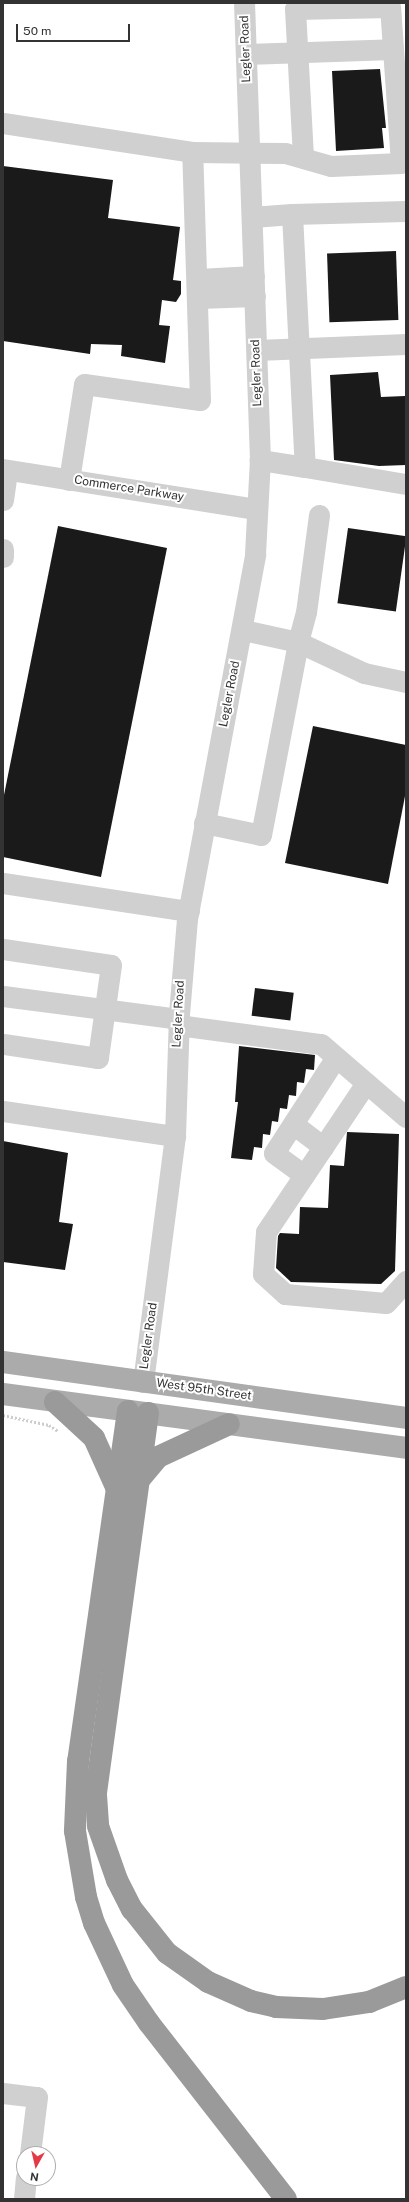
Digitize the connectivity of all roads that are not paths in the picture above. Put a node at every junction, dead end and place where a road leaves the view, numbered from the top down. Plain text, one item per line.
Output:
1 (244, 3) edge
2 (295, 6) edge
3 (393, 49) junction
4 (297, 53) junction
5 (246, 54) junction
6 (3, 123) edge
7 (250, 150) junction
8 (192, 152) junction
9 (303, 158) junction
10 (406, 211) edge
11 (292, 214) junction
12 (252, 217) junction
13 (254, 286) junction
14 (199, 289) junction
15 (406, 344) edge
16 (257, 350) junction
17 (299, 350) junction
18 (260, 460) junction
19 (305, 468) junction
20 (5, 470) edge
21 (69, 480) junction
22 (406, 484) edge
23 (3, 500) edge
24 (256, 509) junction
25 (319, 514) dead end
26 (3, 550) edge
27 (3, 557) edge
28 (243, 630) junction
29 (298, 642) junction
30 (406, 682) edge
31 (204, 823) junction
32 (3, 883) edge
33 (189, 911) junction
34 (3, 949) edge
35 (3, 996) edge
36 (105, 1009) junction
37 (178, 1022) junction
38 (3, 1044) edge
39 (336, 1057) junction
40 (366, 1083) junction
41 (3, 1111) edge
42 (406, 1117) edge
43 (293, 1124) junction
44 (175, 1136) junction
45 (323, 1147) junction
46 (304, 1175) junction
47 (406, 1281) edge
48 (3, 1362) edge
49 (143, 1382) junction
50 (3, 1394) edge
51 (55, 1402) junction
52 (138, 1412) junction
53 (406, 1418) edge
54 (229, 1424) junction
55 (406, 1448) edge
56 (140, 1480) junction
57 (117, 1488) junction
58 (406, 1987) edge
59 (3, 2093) edge
60 (31, 2146) edge
61 (25, 2186) edge
62 (24, 2199) edge
63 (286, 2199) edge

1 - 5 street, Legler Road
2 - 3 street
2 - 4 street
3 - 4 street
3 - 9 street
4 - 5 street
4 - 9 street
5 - 7 street, Legler Road
6 - 8 street
7 - 8 street
7 - 9 street
7 - 12 street, Legler Road
8 - 14 street
10 - 11 street
11 - 12 street
11 - 17 street
12 - 13 street, Legler Road
13 - 14 street
13 - 16 street, Legler Road
14 - 21 street
15 - 17 street
16 - 17 street
16 - 18 street, Legler Road
17 - 19 street
18 - 19 street
18 - 24 street, Legler Road
19 - 22 street
20 - 21 street, Commerce Parkway
20 - 23 street
21 - 24 street, Commerce Parkway
24 - 28 street, Legler Road
25 - 29 street
26 - 27 street
28 - 29 street
28 - 31 street, Legler Road
29 - 30 street
29 - 31 street
31 - 33 street, Legler Road
32 - 33 street
33 - 37 street, Legler Road
34 - 36 street
35 - 36 street
36 - 37 street
36 - 38 street
37 - 39 street
37 - 44 street, Legler Road
39 - 40 street
39 - 43 street
40 - 42 street
40 - 45 street
41 - 44 street
43 - 45 street
43 - 46 street
44 - 49 street, Legler Road
45 - 46 street
46 - 47 street
48 - 49 main road, West 95th Street
49 - 52 main road
49 - 53 main road, West 95th Street
50 - 51 main road
51 - 52 main road
51 - 57 highway
52 - 54 main road
52 - 56 highway
52 - 57 highway
54 - 55 main road
54 - 56 highway
56 - 58 highway
57 - 63 highway
59 - 60 street
61 - 62 street

